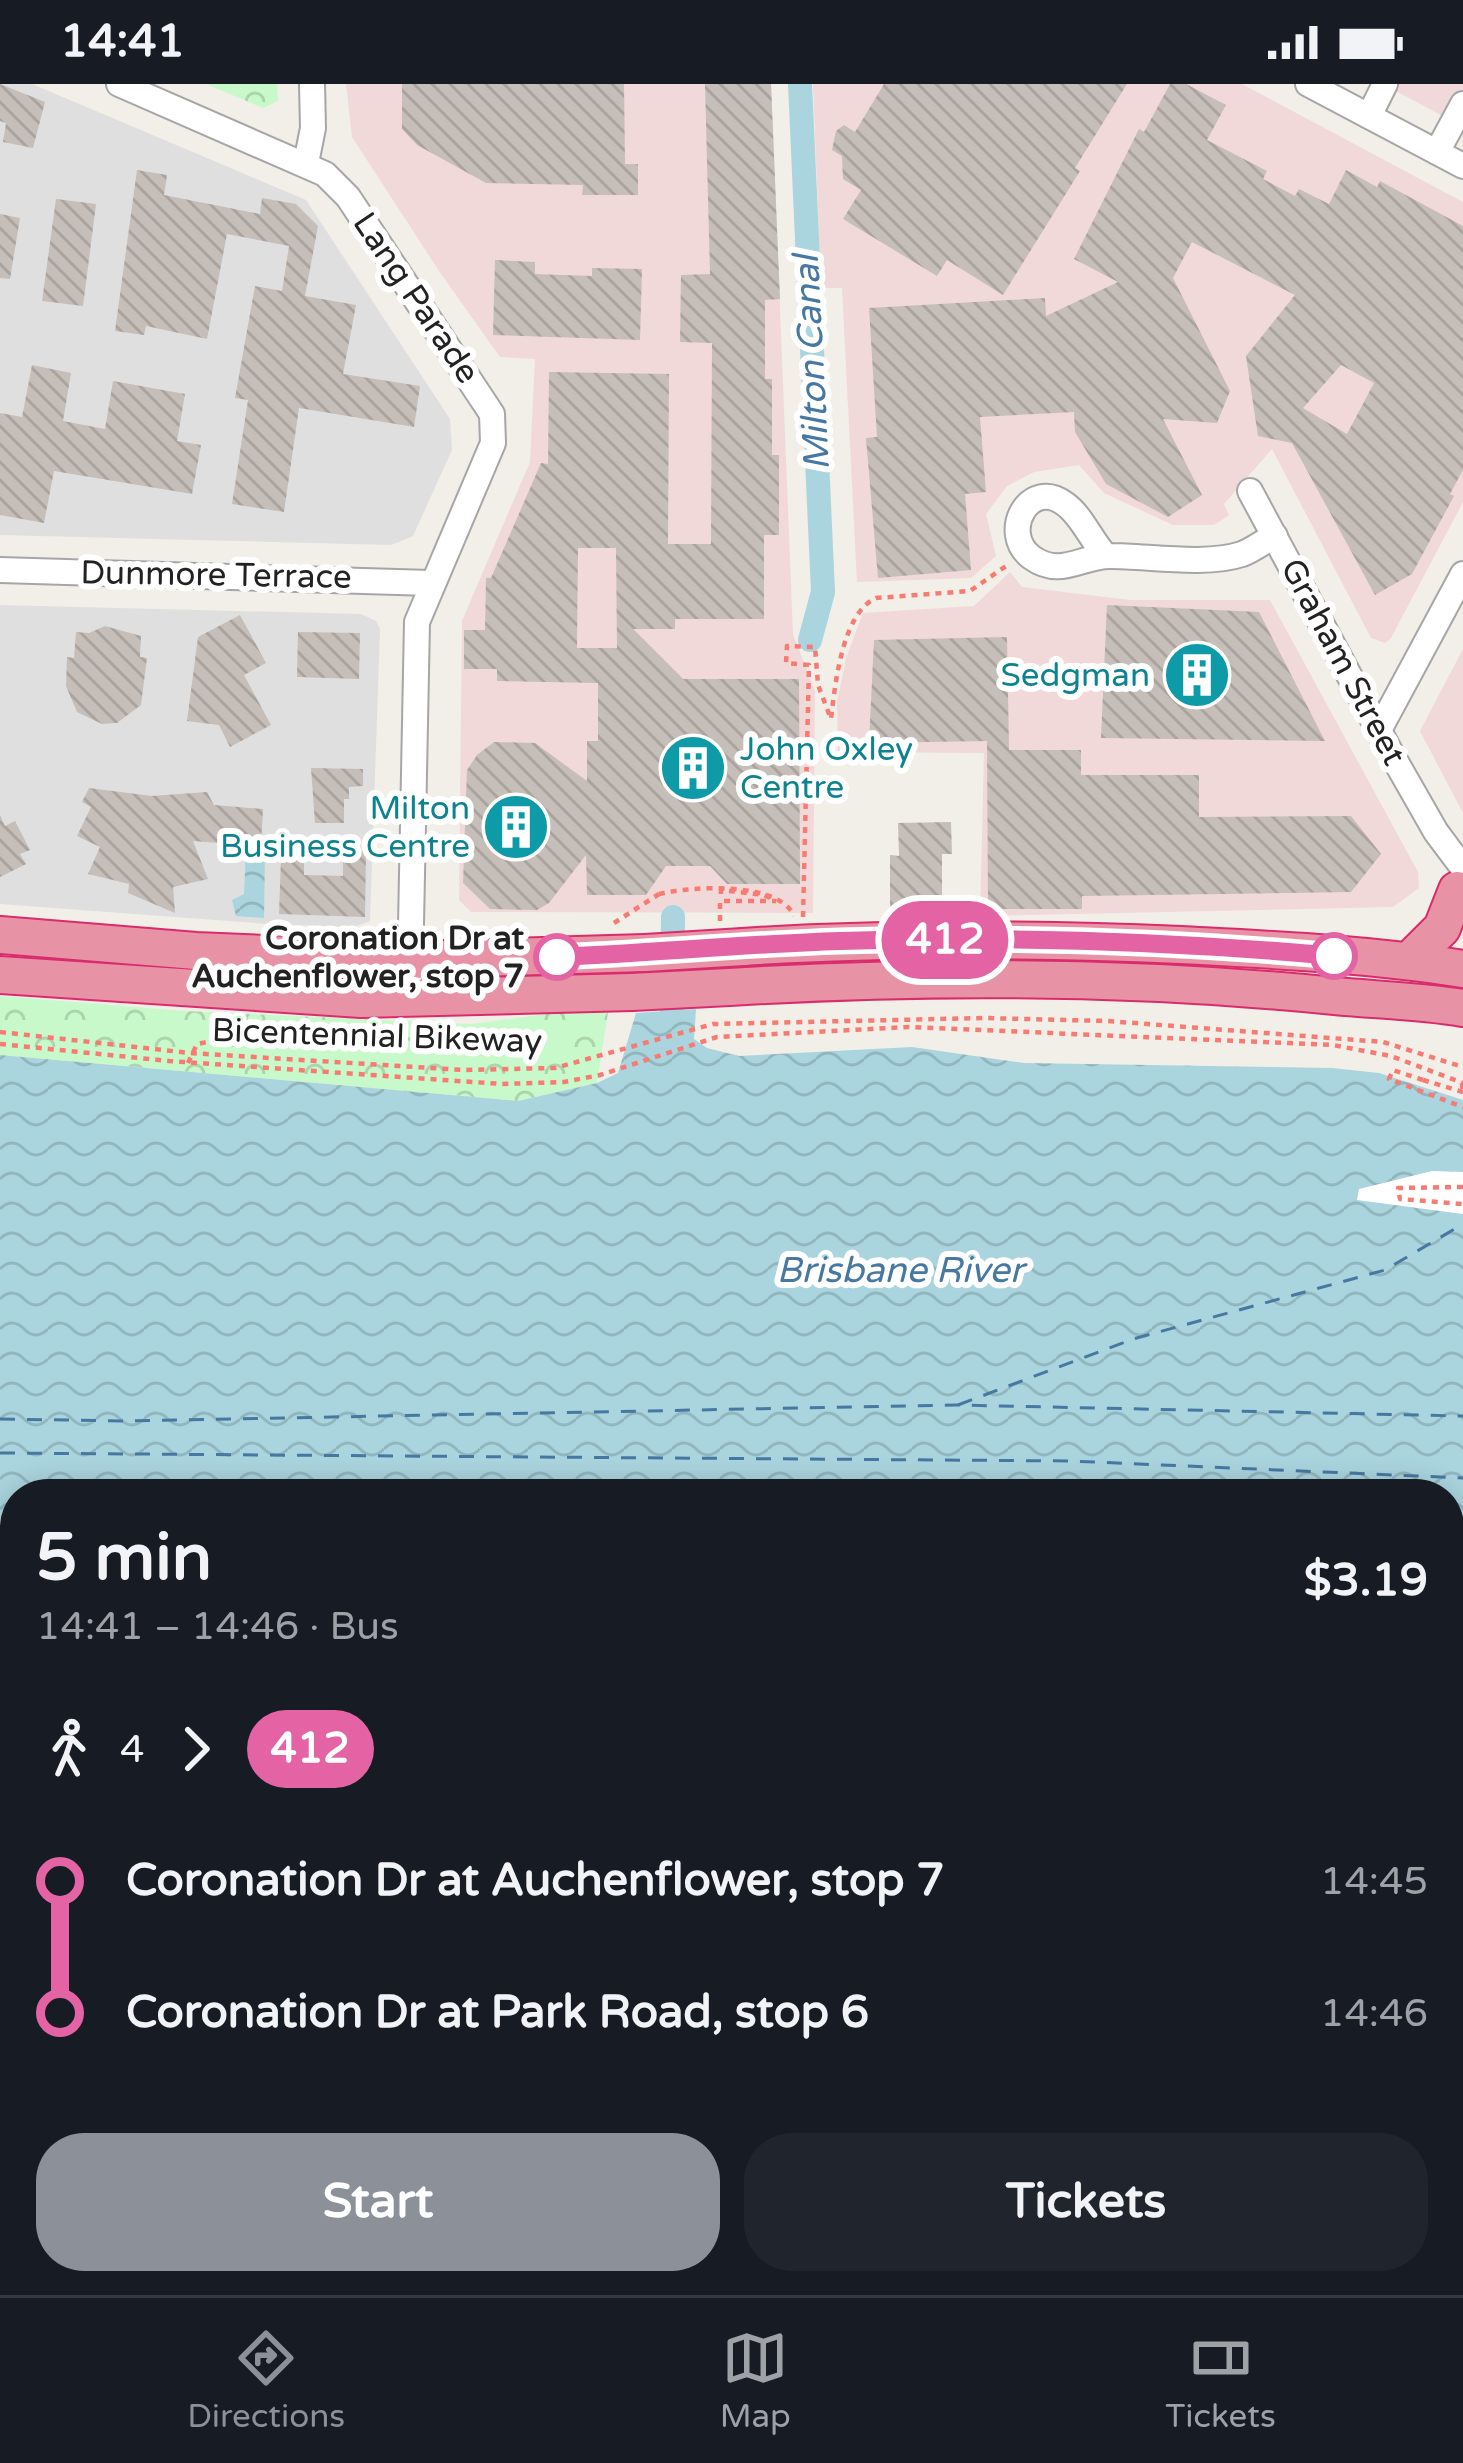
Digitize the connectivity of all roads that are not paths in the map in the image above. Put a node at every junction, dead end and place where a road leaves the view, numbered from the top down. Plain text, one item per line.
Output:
1 (119, 84) edge
2 (312, 84) edge
3 (1308, 84) edge
4 (1385, 84) edge
5 (1463, 104) edge
6 (1369, 116) junction
7 (1437, 152) junction
8 (307, 163) junction
9 (1463, 166) edge
10 (1250, 491) dead end
11 (1275, 536) junction
12 (1105, 555) dead end
13 (0, 569) edge
14 (1463, 574) edge
15 (431, 583) junction
16 (1379, 730) junction
17 (1461, 887) edge
18 (0, 935) edge
19 (410, 960) junction
20 (1409, 961) junction
21 (1463, 969) edge
22 (0, 976) edge
23 (410, 998) junction
24 (1463, 1008) edge

1 - 8 street, Lang Parade
2 - 8 street
3 - 6 street
4 - 6 street
5 - 7 street
6 - 7 street
7 - 9 street
8 - 15 street, Lang Parade
10 - 11 street, Graham Street
11 - 12 street
11 - 16 street, Graham Street
13 - 15 street, Dunmore Terrace
14 - 16 street
15 - 19 street, Lang Parade
16 - 17 street, Graham Street
17 - 20 highway
18 - 19 highway
19 - 20 highway, bridge
19 - 23 street, Lang Parade
20 - 21 highway
22 - 23 highway
23 - 24 highway, bridge

